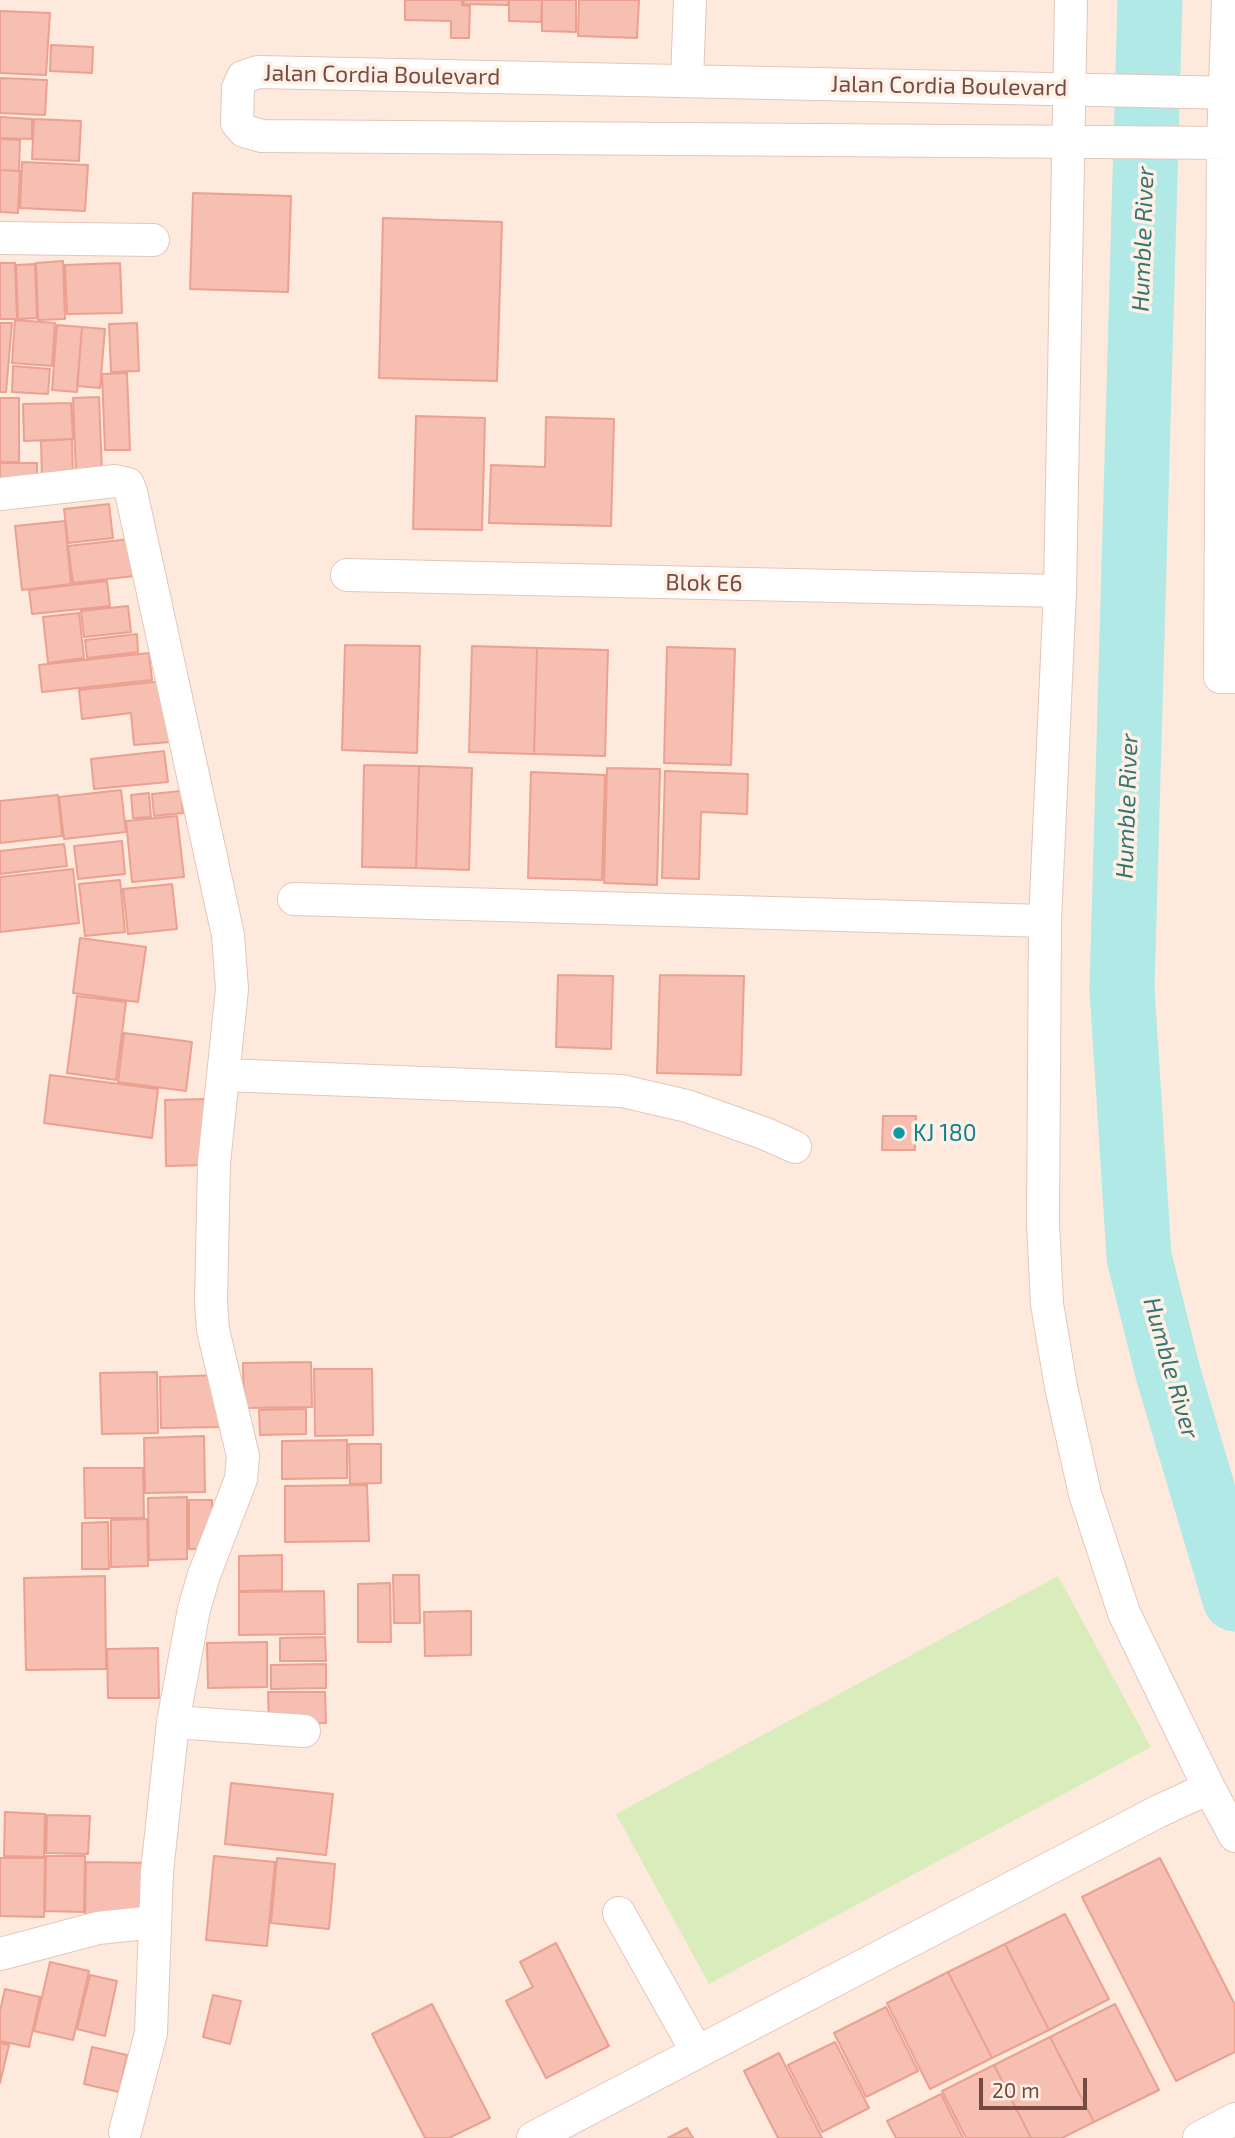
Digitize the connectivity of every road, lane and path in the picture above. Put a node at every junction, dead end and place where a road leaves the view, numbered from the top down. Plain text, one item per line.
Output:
1 (690, 0) edge
2 (1071, 0) edge
3 (1228, 0) edge
4 (687, 80) junction
5 (1070, 89) junction
6 (1220, 92) edge
7 (1083, 142) junction
8 (1220, 143) edge
9 (0, 239) edge
10 (153, 240) dead end
11 (1228, 357) edge
12 (0, 494) edge
13 (1228, 525) edge
14 (347, 575) dead end
15 (1060, 592) junction
16 (1235, 677) edge
17 (294, 899) dead end
18 (1045, 921) junction
19 (225, 1075) junction
20 (795, 1147) dead end
21 (173, 1722) junction
22 (304, 1731) dead end
23 (1209, 1788) junction
24 (1235, 1836) edge
25 (619, 1913) dead end
26 (155, 1922) junction
27 (0, 1954) edge
28 (697, 2052) junction
29 (1235, 2119) edge
30 (125, 2132) dead end
31 (533, 2138) edge
32 (1199, 2138) edge

1 - 4 street
2 - 5 street
3 - 6 street
4 - 5 street, Jalan Cordia Boulevard
4 - 7 street, Jalan Cordia Boulevard
5 - 6 street, Jalan Cordia Boulevard
5 - 7 street
6 - 8 street
7 - 8 street, Jalan Cordia Boulevard
7 - 15 street
8 - 11 street
9 - 10 street
11 - 13 street
12 - 19 street
13 - 16 street
14 - 15 street, Blok E6
15 - 18 street
17 - 18 street
18 - 23 street
19 - 20 street
19 - 21 street
21 - 22 street
21 - 26 street
23 - 24 street
23 - 28 street
25 - 28 street
26 - 27 street
26 - 30 street
28 - 31 street
29 - 32 street

